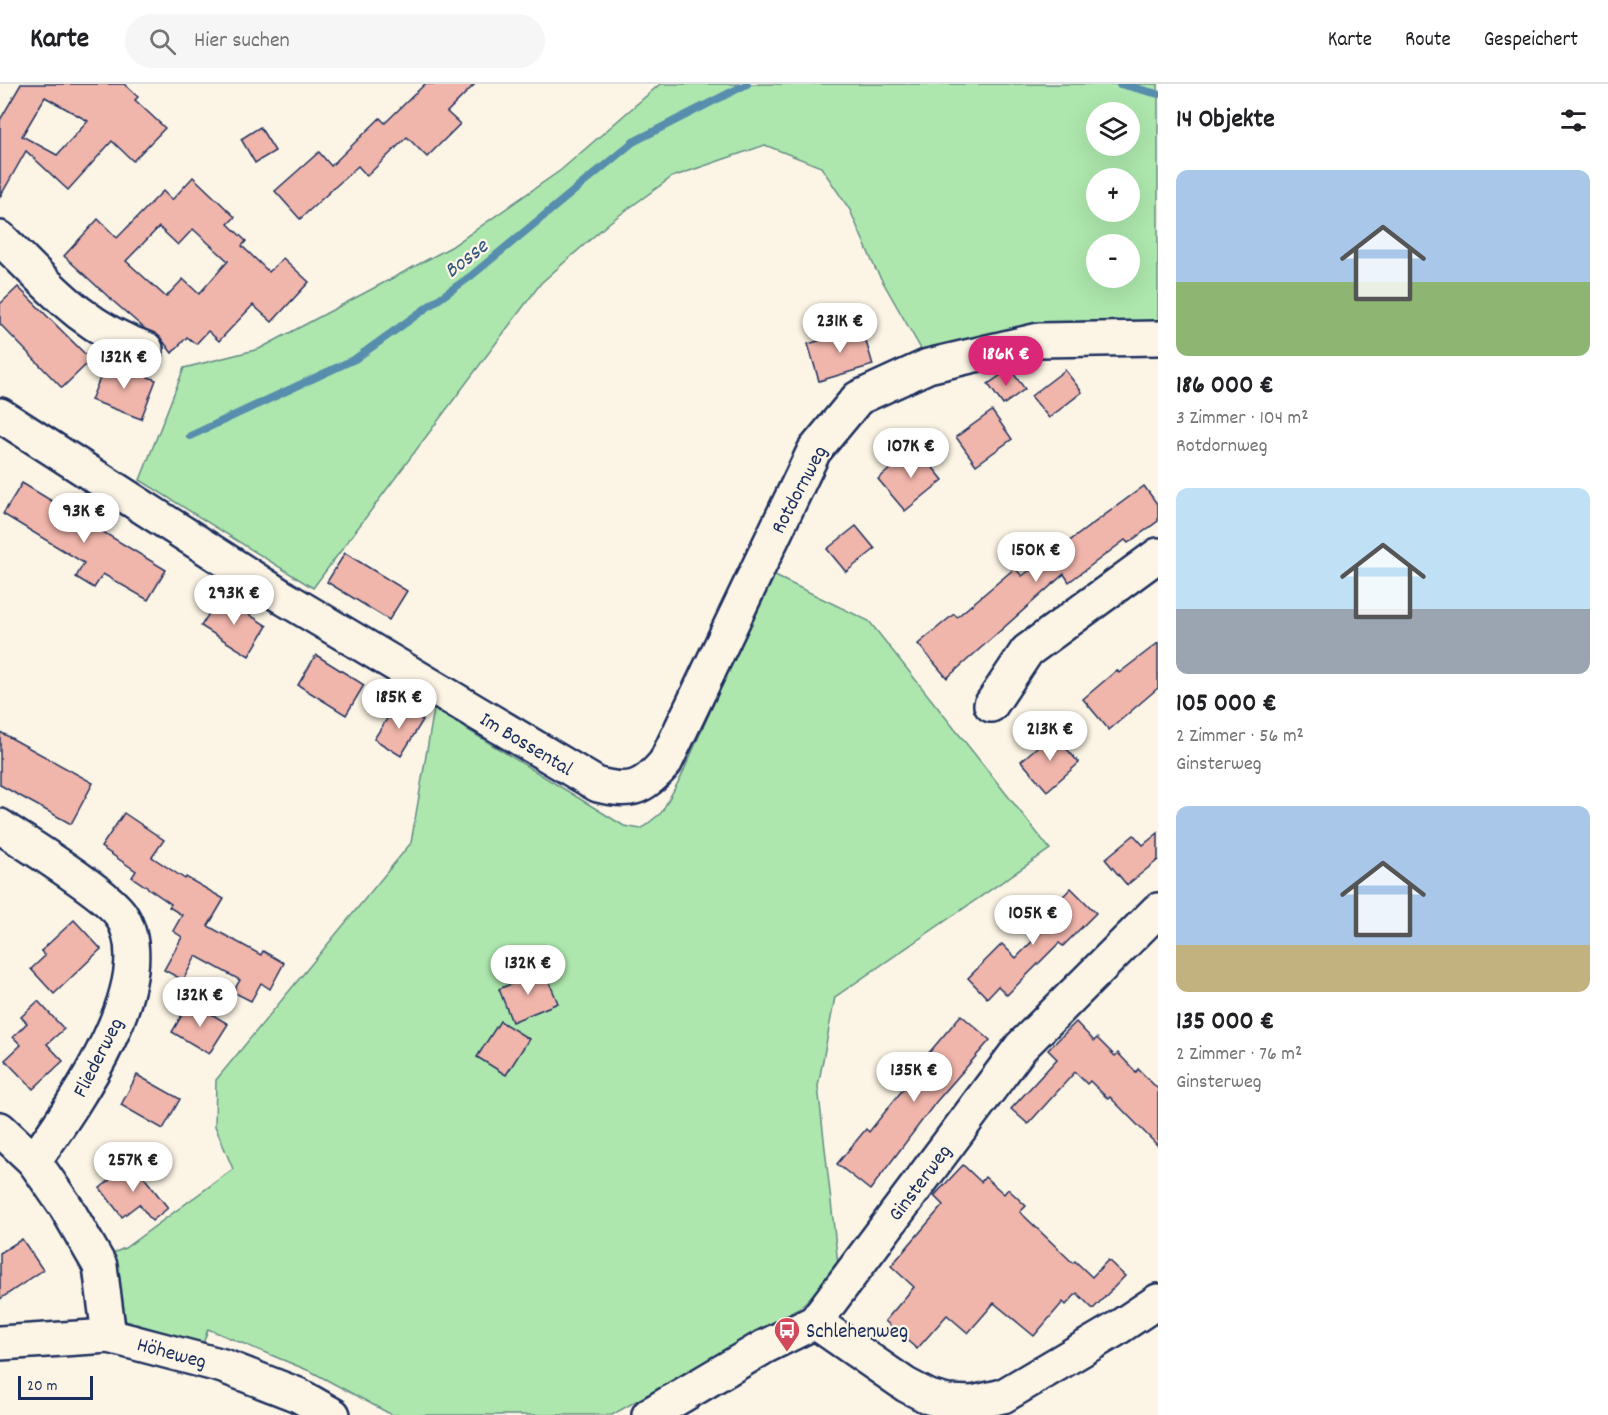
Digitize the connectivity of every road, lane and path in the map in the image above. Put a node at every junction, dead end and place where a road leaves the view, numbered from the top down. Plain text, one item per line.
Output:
1 (0, 238) edge
2 (1158, 339) edge
3 (146, 349) dead end
4 (0, 415) edge
5 (1158, 555) edge
6 (991, 705) dead end
7 (632, 789) joint
8 (0, 826) edge
9 (1158, 910) edge
10 (0, 1129) edge
11 (34, 1161) junction
12 (1158, 1301) edge
13 (815, 1322) junction
14 (109, 1336) junction
15 (0, 1343) edge
16 (333, 1415) edge
17 (650, 1415) edge

1 - 3 street
2 - 7 street, Rotdornweg
4 - 7 street, Im Bossental
5 - 6 street
8 - 11 street, Fliederweg
9 - 13 street, Ginsterweg
10 - 11 street
11 - 14 street
12 - 13 street
13 - 17 street, Ginsterweg
14 - 15 street, Höheweg
14 - 16 street, Höheweg

